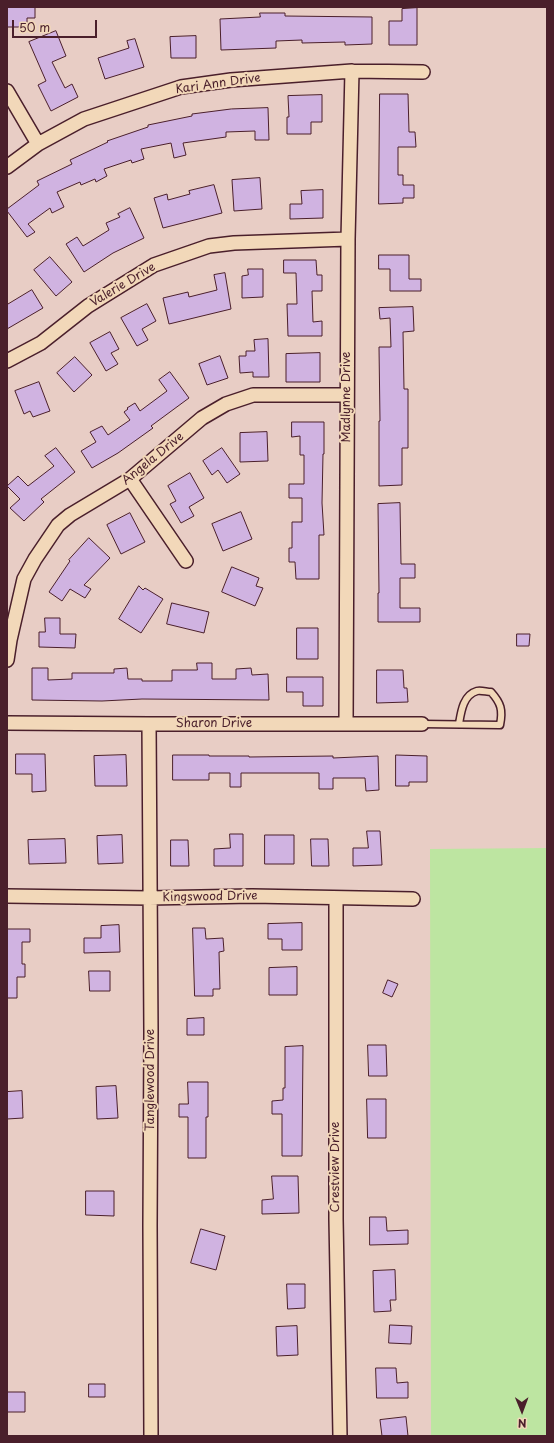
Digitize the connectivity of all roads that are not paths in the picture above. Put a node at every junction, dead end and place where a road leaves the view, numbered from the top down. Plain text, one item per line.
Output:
1 (352, 71) junction
2 (423, 72) dead end
3 (7, 91) edge
4 (38, 144) junction
5 (7, 167) edge
6 (348, 239) junction
7 (7, 361) edge
8 (347, 395) junction
9 (130, 480) junction
10 (186, 561) dead end
11 (7, 660) edge
12 (7, 723) edge
13 (346, 723) junction
14 (149, 724) junction
15 (422, 724) joint
16 (460, 724) junction
17 (7, 896) edge
18 (149, 898) junction
19 (336, 898) junction
20 (413, 899) dead end
21 (151, 1436) edge
22 (340, 1436) edge

1 - 2 street, Kari Ann Drive
1 - 4 street, Kari Ann Drive
1 - 6 street, Madlynne Drive
3 - 4 street
4 - 5 street, Kari Ann Drive
6 - 7 street, Valerie Drive
6 - 8 street, Madlynne Drive
8 - 9 street, Angela Drive
8 - 13 street, Madlynne Drive
9 - 10 street
9 - 11 street, Angela Drive
12 - 14 street, Sharon Drive
13 - 14 street, Sharon Drive
13 - 15 street, Sharon Drive
14 - 18 street, Tanglewood Drive
15 - 16 lane
16 - 16 lane
17 - 18 street, Kingswood Drive
18 - 19 street, Kingswood Drive
18 - 21 street, Tanglewood Drive
19 - 20 street, Kingswood Drive
19 - 22 street, Crestview Drive

